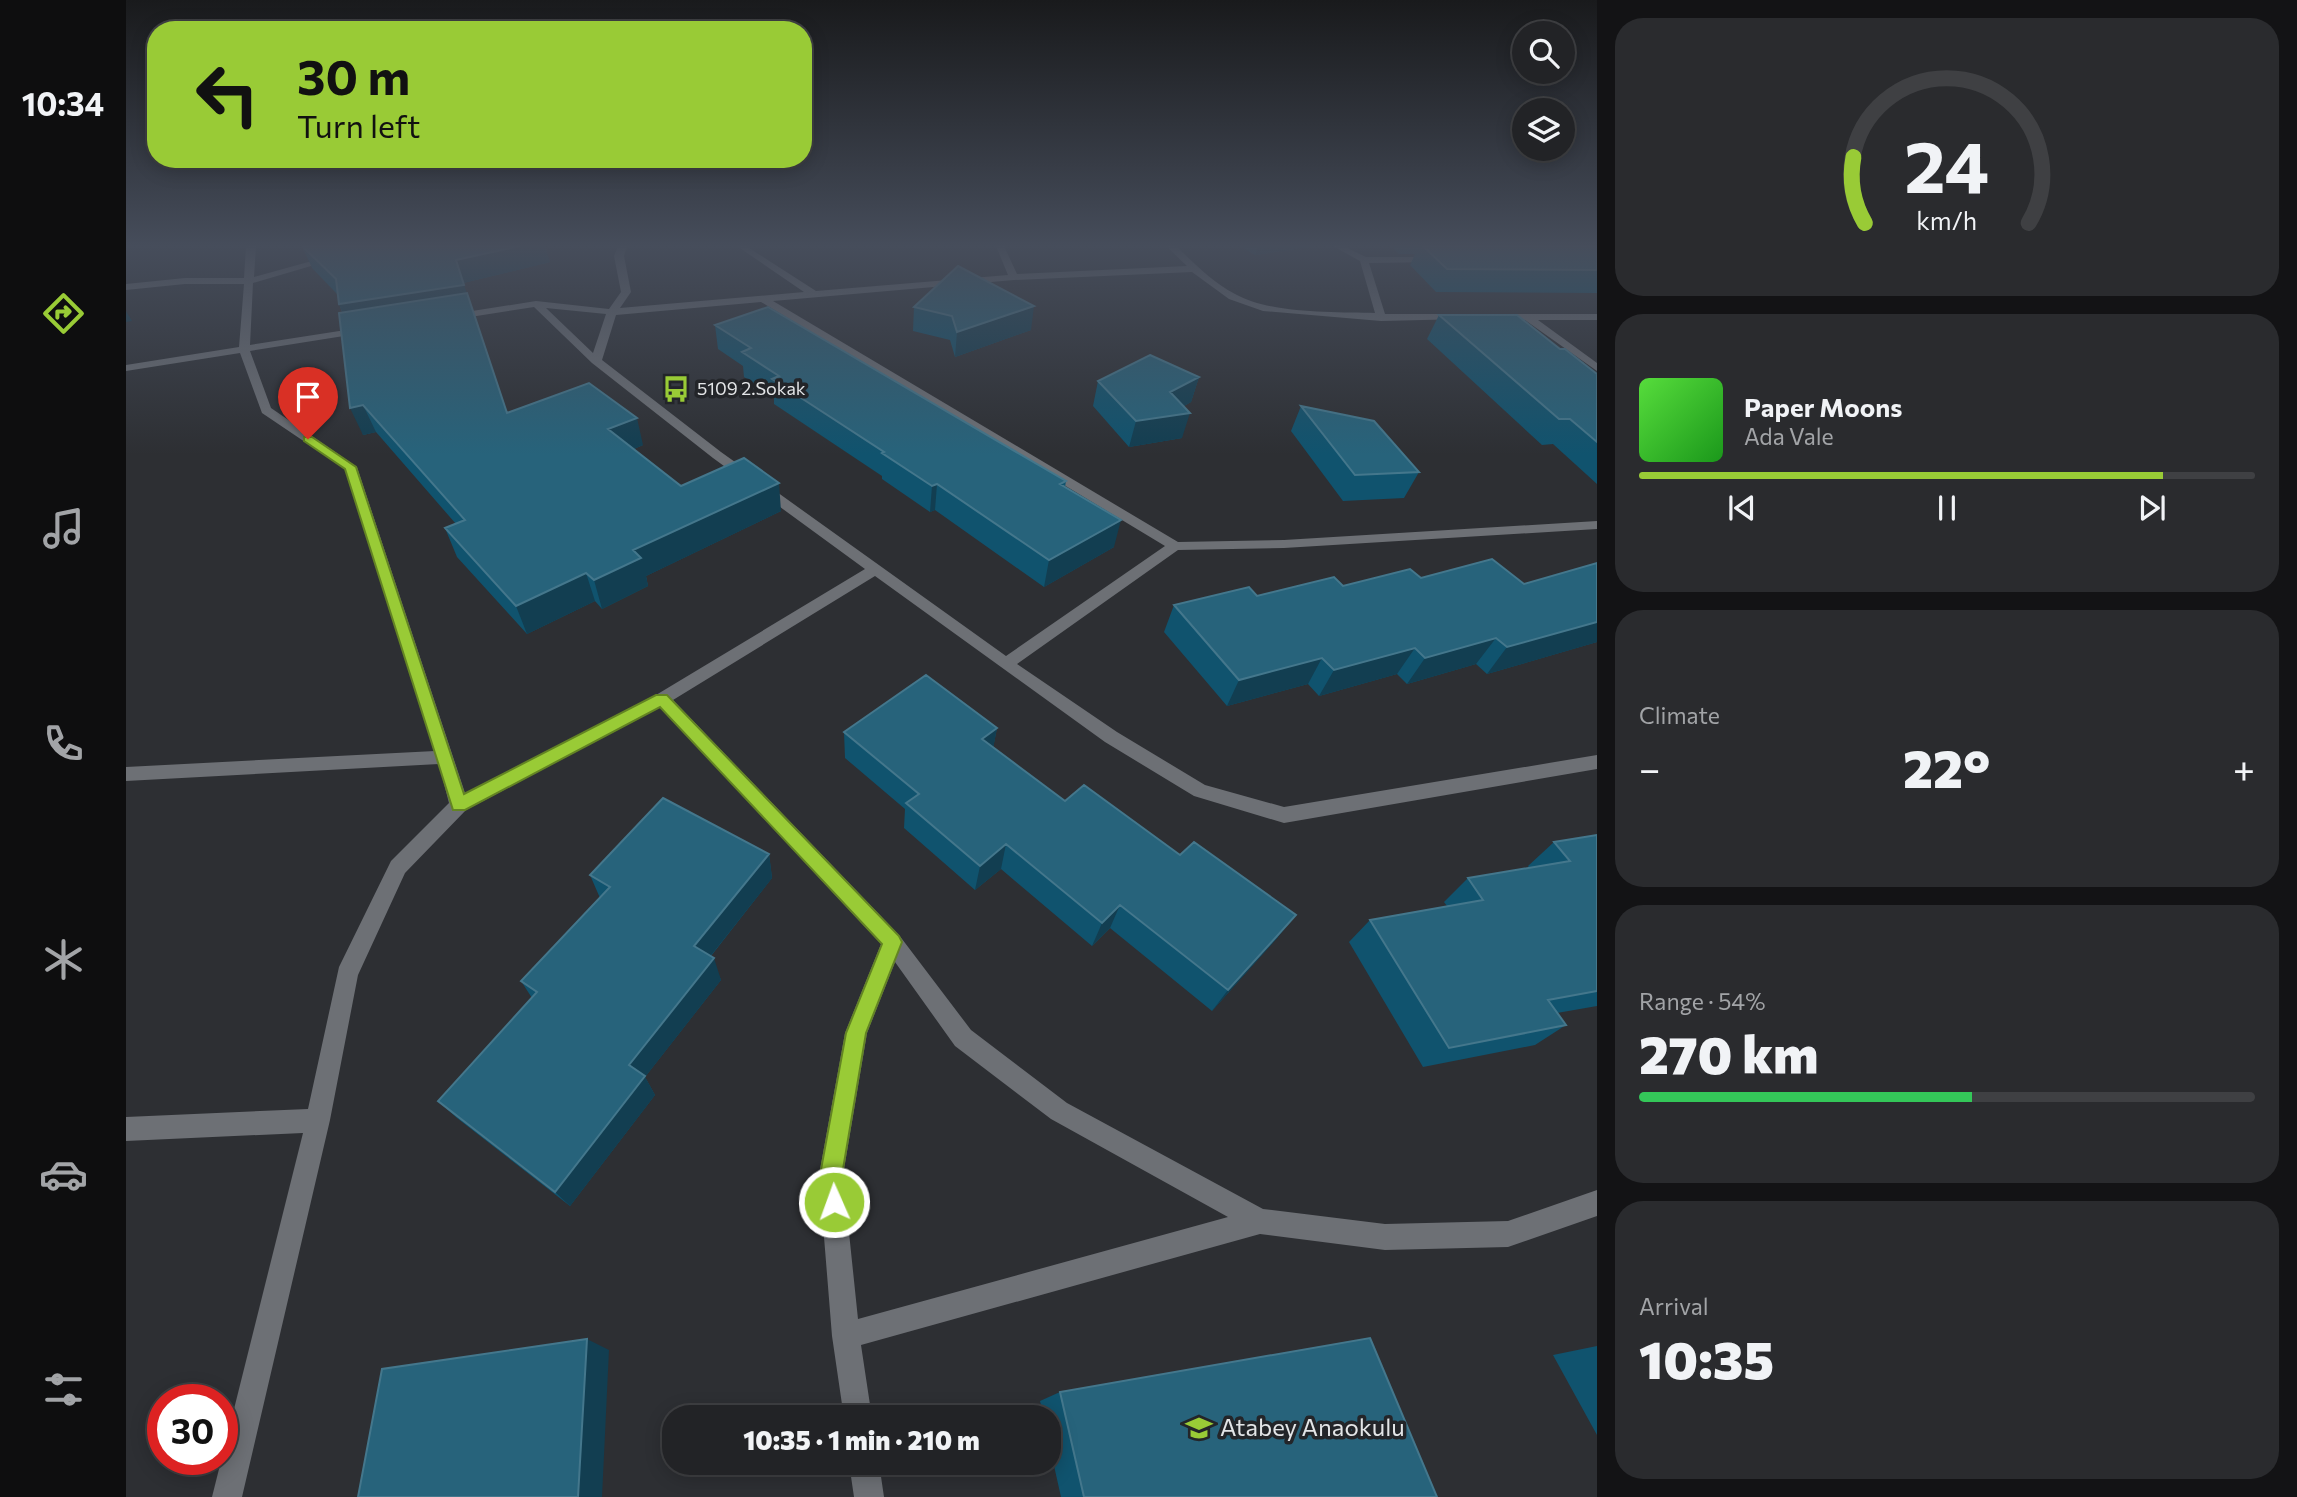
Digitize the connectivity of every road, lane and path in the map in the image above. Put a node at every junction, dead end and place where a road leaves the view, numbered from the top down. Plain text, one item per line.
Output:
1 (247, 316) edge
2 (457, 316) edge
3 (548, 316) edge
4 (610, 316) edge
5 (791, 316) edge
6 (1353, 316) edge
7 (1528, 317) junction
8 (1597, 317) edge
9 (443, 318) edge
10 (1381, 318) joint
11 (377, 329) edge
12 (244, 349) junction
13 (596, 361) junction
14 (126, 368) edge
15 (1597, 368) edge
16 (1597, 525) edge
17 (1175, 547) junction
18 (876, 569) junction
19 (1006, 664) junction
20 (662, 699) junction
21 (446, 757) junction
22 (1597, 762) edge
23 (126, 774) edge
24 (459, 805) junction
25 (892, 942) junction
26 (318, 1120) junction
27 (126, 1129) edge
28 (1597, 1203) edge
29 (1260, 1221) junction
30 (846, 1336) junction
31 (856, 1405) edge
32 (866, 1475) edge
33 (227, 1497) edge
34 (869, 1497) edge

1 - 12 street
2 - 9 street
3 - 13 street
4 - 13 street
5 - 17 street
6 - 10 street
7 - 8 street
7 - 10 street
7 - 15 street
11 - 12 street
12 - 14 street
12 - 21 street
13 - 18 street
16 - 17 street
17 - 19 street
18 - 19 street
18 - 20 street
19 - 22 street
20 - 24 street
20 - 25 street
21 - 23 street
21 - 24 street
24 - 26 street
25 - 29 street
25 - 30 street
26 - 27 street
26 - 33 street
28 - 29 street
29 - 30 street
30 - 31 street
32 - 34 street

